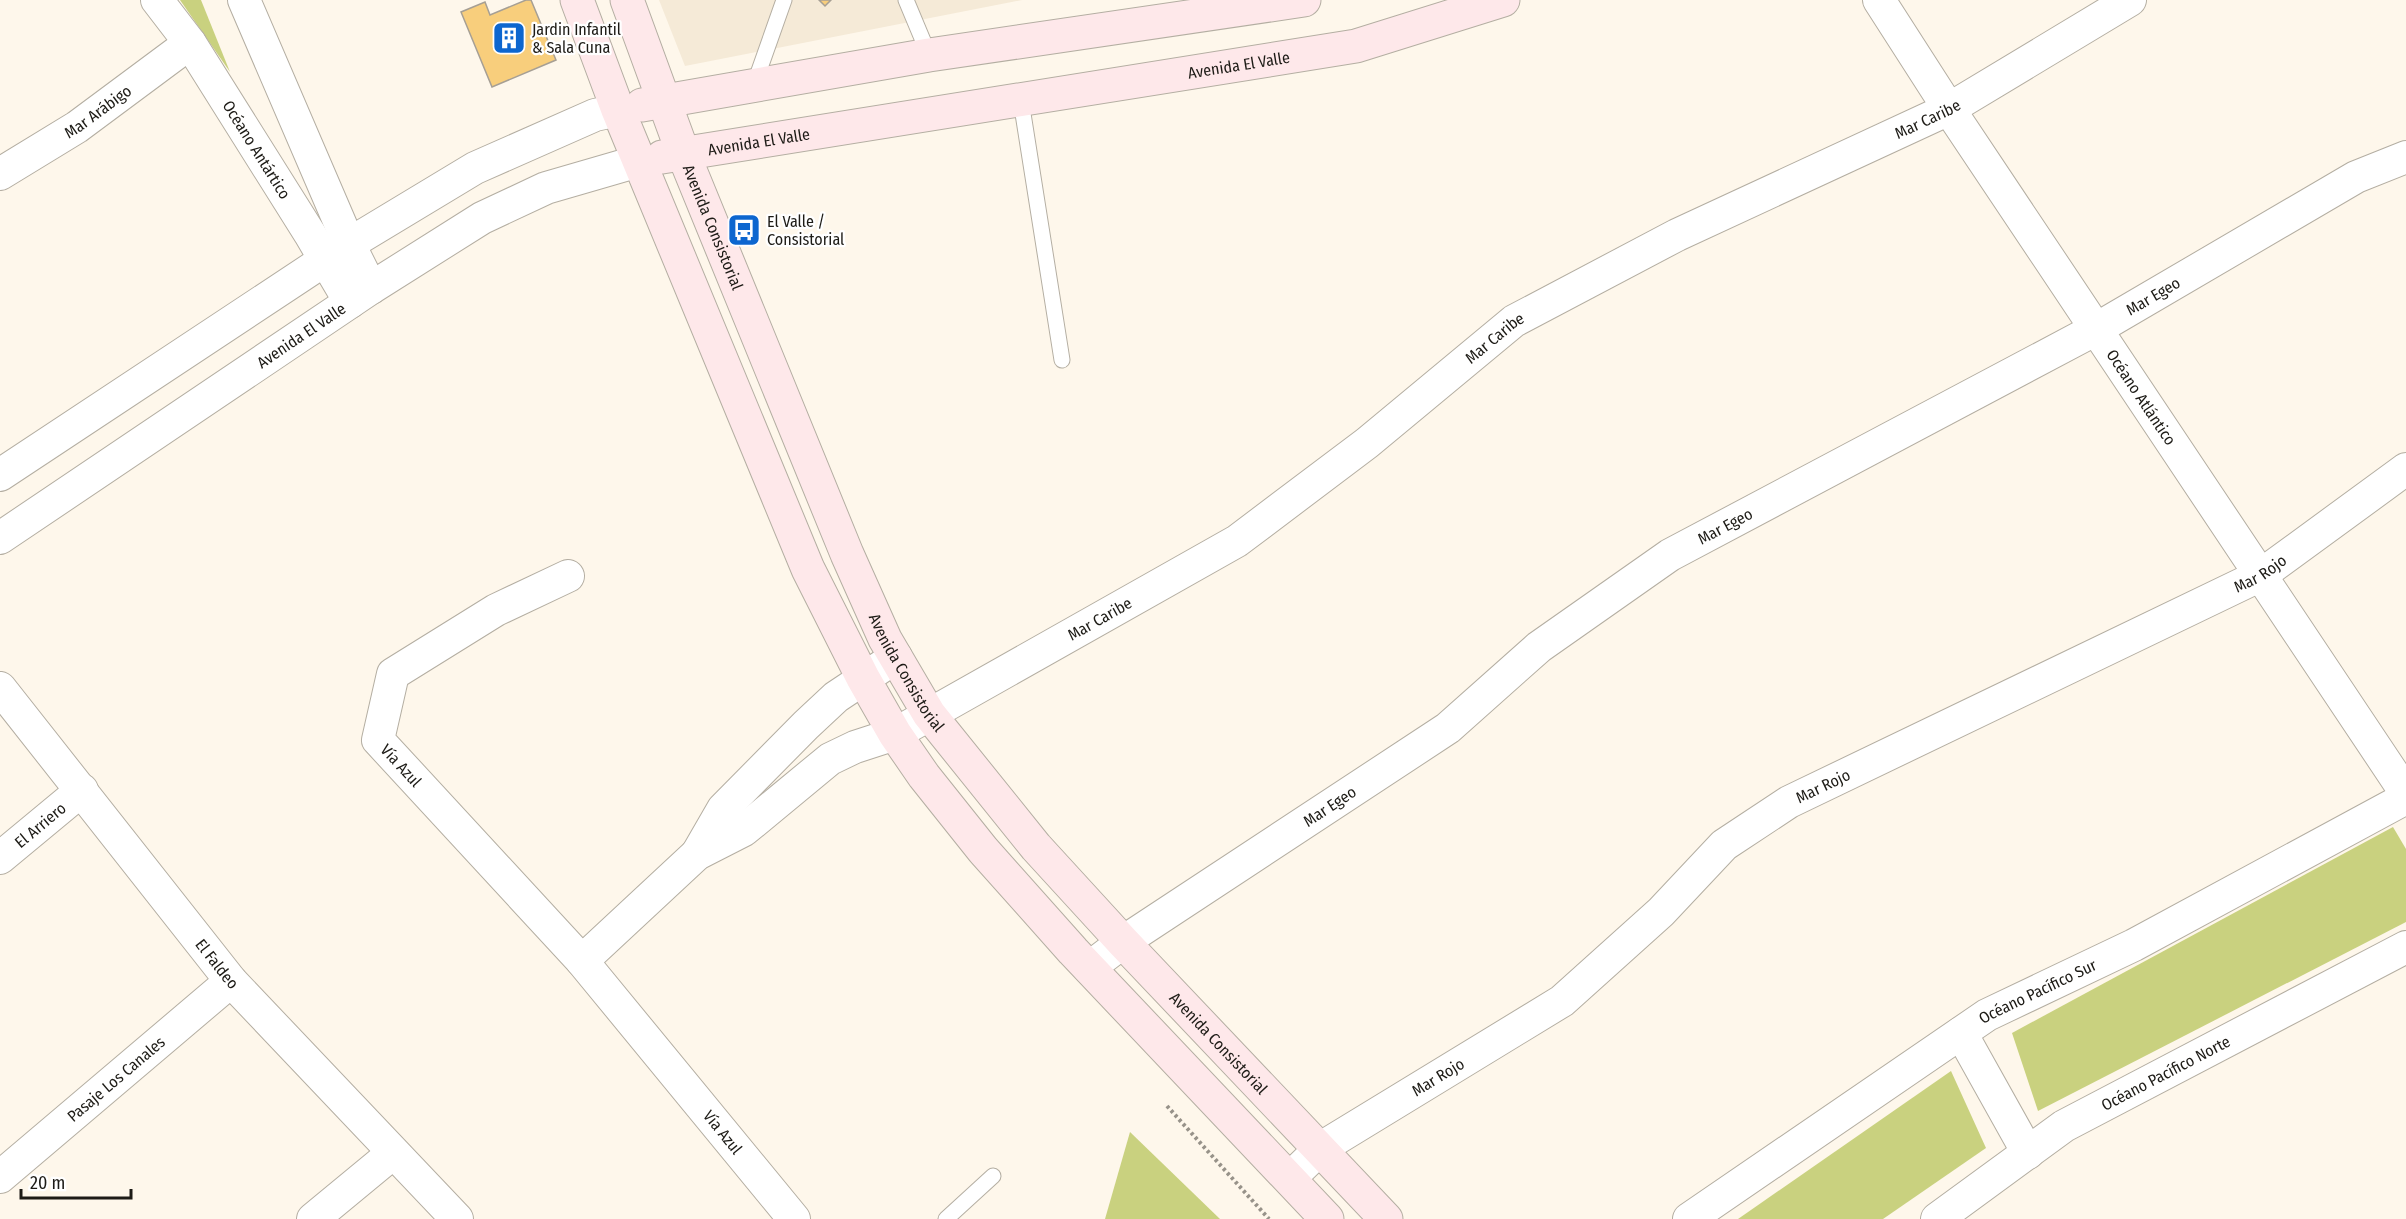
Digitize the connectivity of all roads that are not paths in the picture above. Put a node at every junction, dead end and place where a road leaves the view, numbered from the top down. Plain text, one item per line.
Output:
1 (157, 0) edge
2 (244, 0) edge
3 (577, 0) edge
4 (627, 0) edge
5 (784, 0) edge
6 (906, 0) edge
7 (1304, 0) edge
8 (1503, 0) edge
9 (1879, 0) edge
10 (2130, 0) edge
11 (190, 44) junction
12 (929, 55) junction
13 (754, 86) junction
14 (1021, 100) junction
15 (662, 101) junction
16 (1949, 109) junction
17 (618, 110) junction
18 (683, 153) junction
19 (2406, 157) edge
20 (639, 161) junction
21 (0, 174) edge
22 (337, 251) junction
23 (360, 295) junction
24 (2098, 328) junction
25 (1062, 360) dead end
26 (2406, 469) edge
27 (0, 475) edge
28 (0, 538) edge
29 (2261, 575) junction
30 (568, 576) dead end
31 (896, 657) junction
32 (863, 678) junction
33 (0, 688) edge
34 (928, 714) junction
35 (895, 734) junction
36 (82, 790) junction
37 (2406, 793) edge
38 (2406, 798) edge
39 (697, 854) junction
40 (0, 858) edge
41 (1123, 942) junction
42 (2406, 947) edge
43 (582, 961) junction
44 (1089, 968) junction
45 (231, 981) junction
46 (1961, 1034) junction
47 (1321, 1148) junction
48 (393, 1153) junction
49 (2028, 1153) junction
50 (993, 1176) dead end
51 (0, 1177) edge
52 (1290, 1178) junction
53 (313, 1219) edge
54 (457, 1219) edge
55 (794, 1219) edge
56 (946, 1219) edge
57 (1327, 1219) edge
58 (1386, 1219) edge
59 (1689, 1219) edge
60 (1937, 1219) edge

1 - 11 street, Océano Antártico
2 - 22 street, Océano Antártico
3 - 17 main road
4 - 15 main road, Avenida Consistorial
5 - 13 lane
6 - 12 lane
7 - 12 main road
8 - 14 main road, Avenida El Valle
9 - 16 street, Océano Atlántico
10 - 16 street, Mar Caribe
11 - 21 street, Mar Arábigo
11 - 22 street, Océano Antártico
12 - 13 main road
13 - 15 main road
14 - 18 main road, Avenida El Valle
14 - 25 lane
15 - 17 main road
15 - 18 main road, Avenida Consistorial
16 - 24 street, Océano Atlántico
16 - 34 street, Mar Caribe
17 - 20 main road
17 - 22 street
18 - 20 main road, Avenida El Valle
18 - 31 main road, Avenida Consistorial
19 - 24 street, Mar Egeo
20 - 23 street, Avenida El Valle
20 - 32 main road
22 - 23 street, Océano Antártico
22 - 27 street
23 - 28 street, Avenida El Valle
24 - 29 street, Océano Atlántico
24 - 41 street, Mar Egeo
26 - 29 street, Mar Rojo
29 - 37 street, Océano Atlántico
29 - 47 street, Mar Rojo
30 - 43 street, Vía Azul
31 - 32 street
31 - 34 main road, Avenida Consistorial
32 - 35 main road
32 - 39 street
33 - 36 street, El Faldeo
34 - 35 street, Mar Caribe
34 - 41 main road, Avenida Consistorial
35 - 39 street
35 - 44 main road
36 - 40 street, El Arriero
36 - 45 street, El Faldeo
38 - 46 street, Océano Pacífico Sur
39 - 43 street
41 - 44 street, Mar Egeo
41 - 47 main road, Avenida Consistorial
42 - 49 street, Océano Pacífico Norte
43 - 55 street, Vía Azul
44 - 52 main road
45 - 48 street, El Faldeo
45 - 51 street, Pasaje Los Canales
46 - 49 street
46 - 59 street, Océano Pacífico Sur
47 - 52 street, Mar Rojo
47 - 58 main road, Avenida Consistorial
48 - 53 street
48 - 54 street, El Faldeo
49 - 60 street, Océano Pacífico Norte
50 - 56 lane
52 - 57 main road

